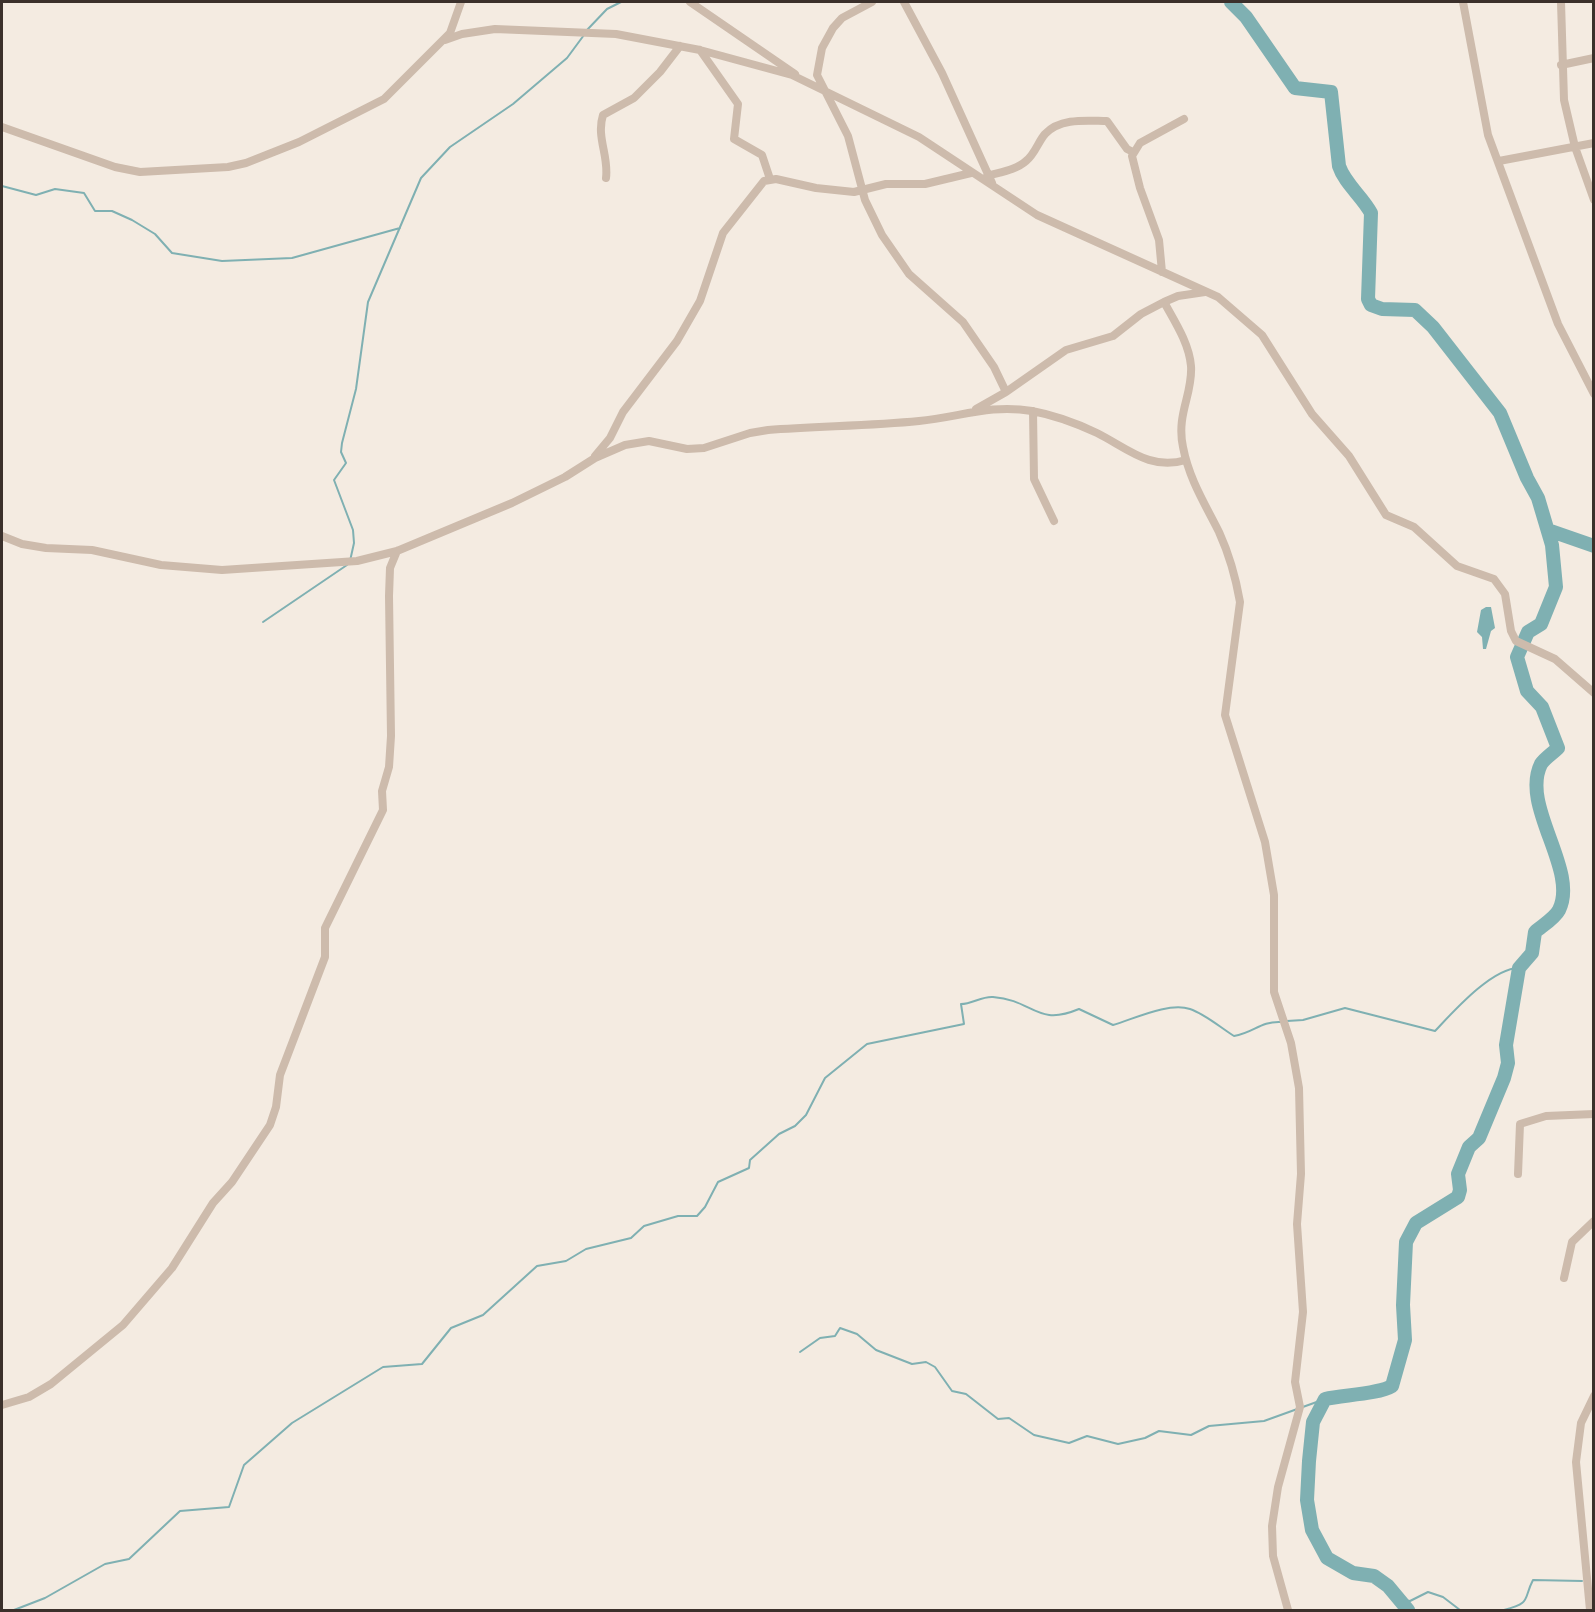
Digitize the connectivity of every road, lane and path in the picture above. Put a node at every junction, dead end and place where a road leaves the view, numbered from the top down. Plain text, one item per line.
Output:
1 (461, 2) edge
2 (690, 2) edge
3 (872, 2) edge
4 (904, 2) edge
5 (1463, 2) edge
6 (1561, 2) edge
7 (445, 40) junction
8 (680, 46) junction
9 (700, 50) junction
10 (1593, 58) edge
11 (1561, 65) junction
12 (803, 79) junction
13 (825, 91) junction
14 (1184, 119) dead end
15 (2, 127) edge
16 (1593, 143) edge
17 (1575, 147) junction
18 (1133, 152) junction
19 (1499, 161) junction
20 (971, 172) junction
21 (987, 176) junction
22 (606, 178) dead end
23 (770, 179) junction
24 (994, 186) junction
25 (862, 190) junction
26 (1593, 200) edge
27 (1162, 272) junction
28 (1206, 292) junction
29 (1164, 302) junction
30 (1006, 392) junction
31 (1593, 394) edge
32 (972, 410) junction
33 (1033, 411) junction
34 (594, 458) junction
35 (1186, 460) junction
36 (1054, 522) dead end
37 (2, 536) edge
38 (397, 551) junction
39 (1593, 693) edge
40 (1593, 1114) edge
41 (1518, 1174) dead end
42 (1593, 1221) edge
43 (1564, 1278) dead end
44 (1593, 1396) edge
45 (2, 1405) edge
46 (1288, 1611) edge
47 (1590, 1611) edge

1 - 7 street
2 - 12 street
3 - 13 street
4 - 21 street
5 - 19 street
6 - 11 street
7 - 8 street
7 - 15 street
8 - 9 street
8 - 22 street
9 - 12 street
9 - 23 street
10 - 11 street
11 - 17 street
12 - 13 street
13 - 20 street
13 - 25 street
14 - 18 street
16 - 17 street
17 - 19 street
17 - 26 street
18 - 21 street
18 - 27 street
19 - 31 street
20 - 24 street
20 - 25 street
21 - 24 street
23 - 25 street
23 - 34 street
24 - 27 street
25 - 30 street
27 - 28 street
28 - 29 street
28 - 39 street
29 - 30 street
29 - 35 street
30 - 32 street
32 - 33 street
32 - 34 street
33 - 35 street
33 - 36 street
34 - 38 street
35 - 46 street
37 - 38 street
38 - 45 street
40 - 41 street
42 - 43 street
44 - 47 street

